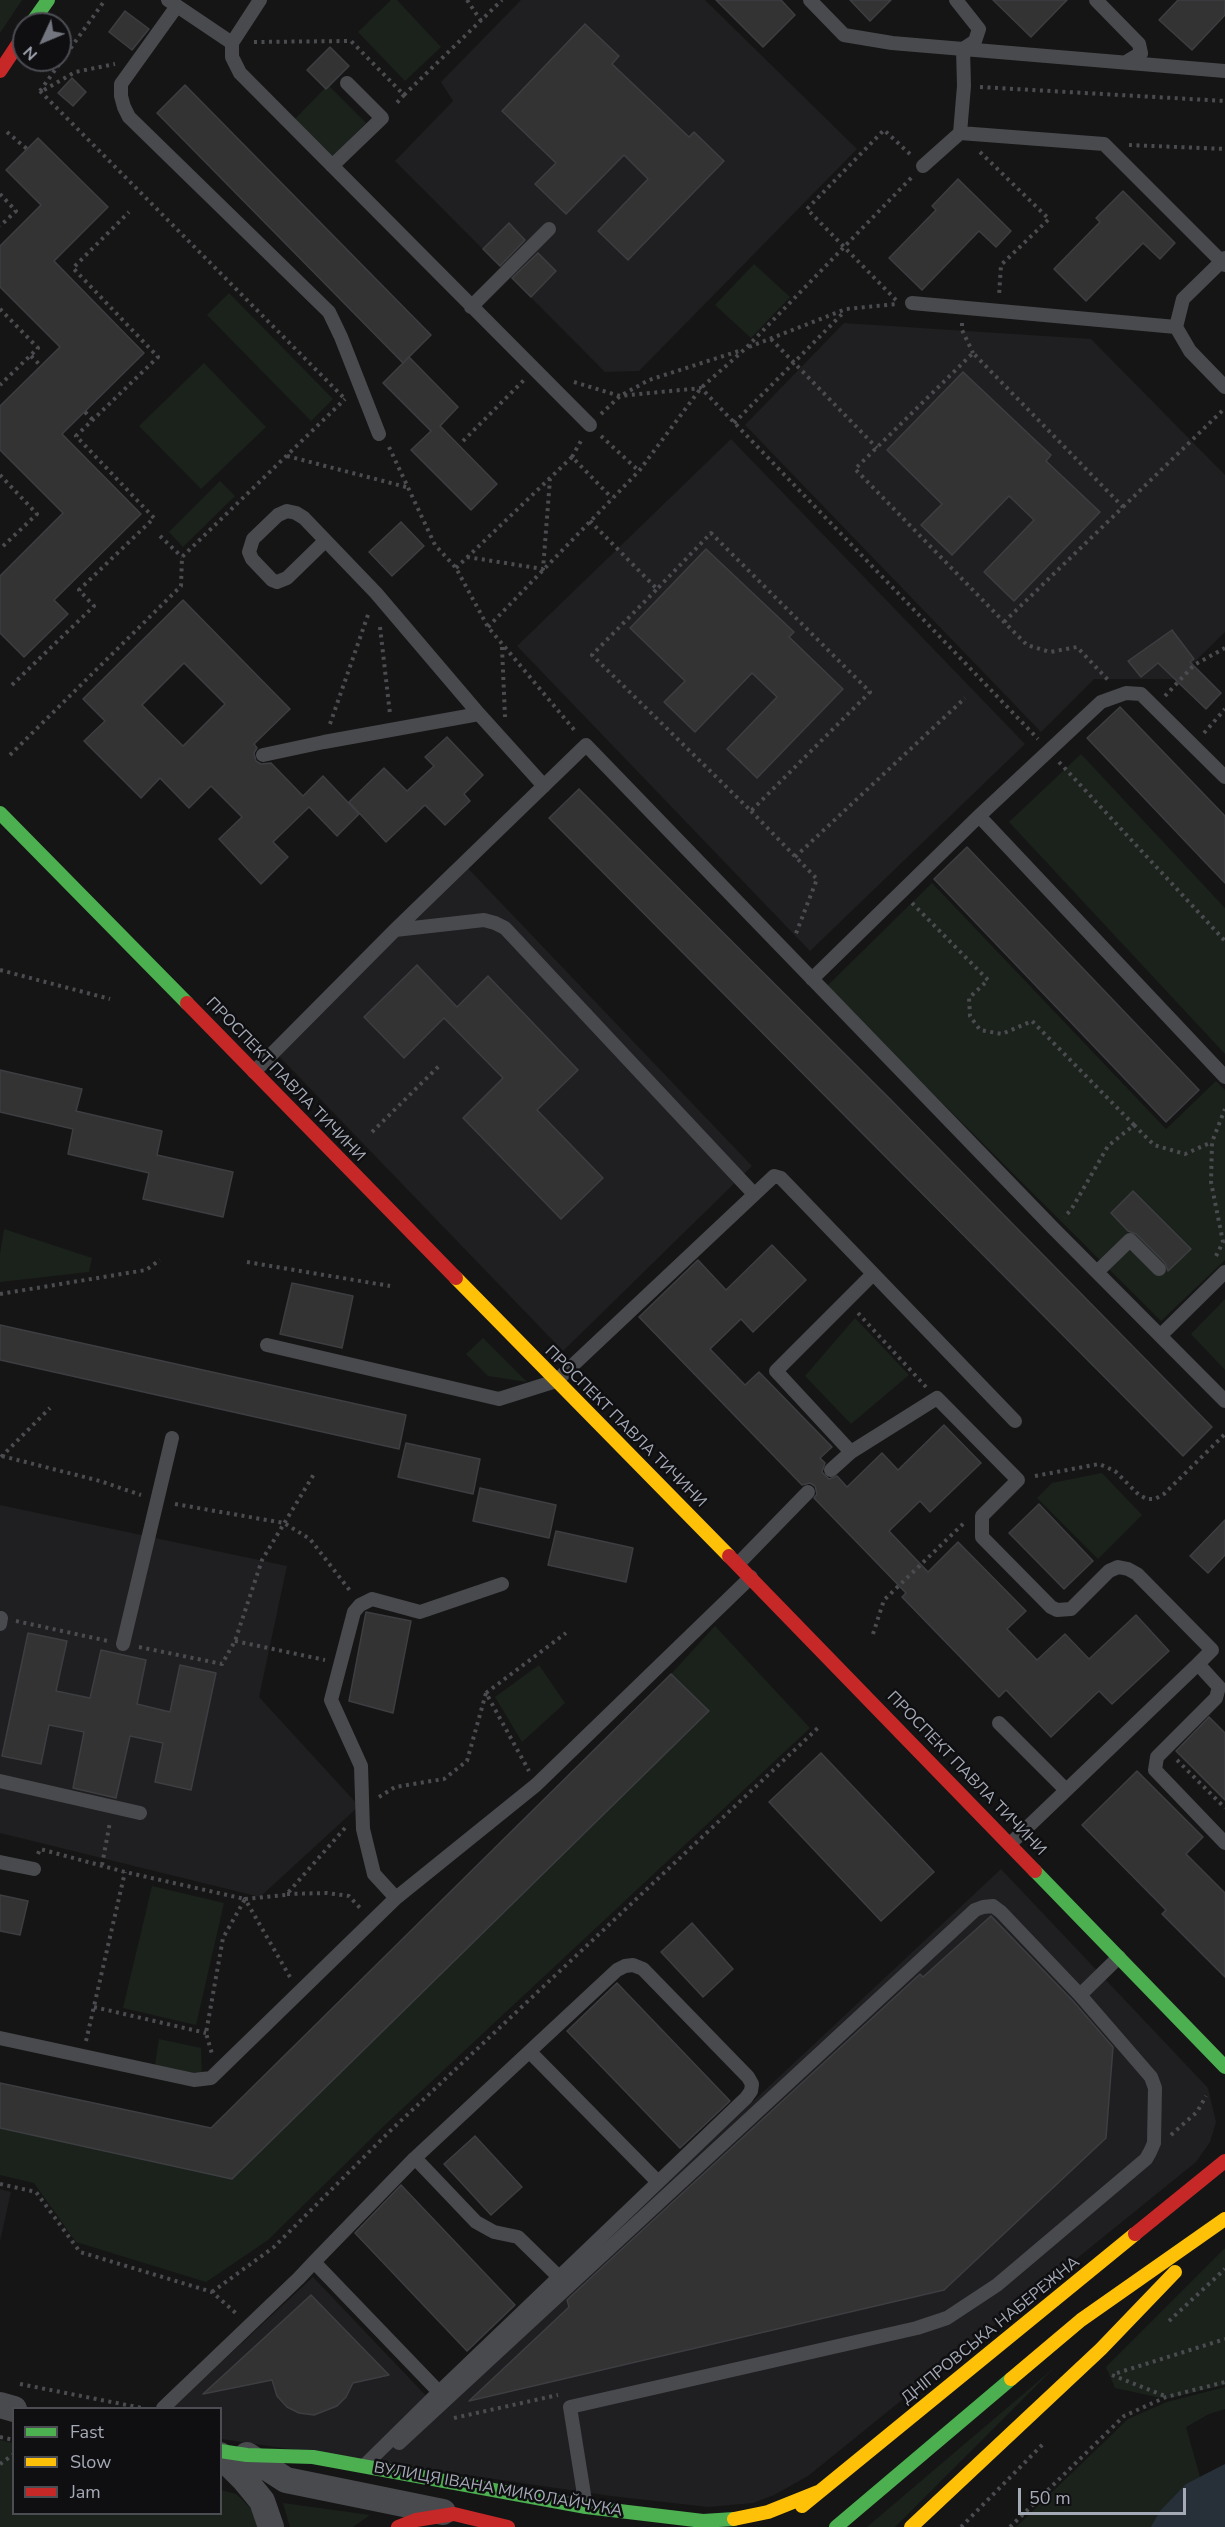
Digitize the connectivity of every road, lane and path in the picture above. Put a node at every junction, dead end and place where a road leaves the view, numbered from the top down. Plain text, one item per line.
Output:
1 (105, 0) edge
2 (260, 0) edge
3 (467, 0) edge
4 (502, 0) edge
5 (810, 0) edge
6 (956, 0) edge
7 (1096, 0) edge
8 (172, 3) edge
9 (481, 21) junction
10 (232, 43) junction
11 (963, 49) junction
12 (12, 53) edge
13 (141, 58) junction
14 (1125, 62) junction
15 (0, 71) edge
16 (1225, 71) edge
17 (347, 83) dead end
18 (964, 86) junction
19 (40, 92) junction
20 (404, 95) junction
21 (1225, 101) edge
22 (382, 118) junction
23 (7, 132) dead end
24 (960, 133) junction
25 (1104, 144) junction
26 (27, 149) dead end
27 (1225, 149) edge
28 (332, 166) junction
29 (923, 166) junction
30 (0, 194) edge
31 (147, 199) junction
32 (141, 205) dead end
33 (129, 212) dead end
34 (0, 226) edge
35 (549, 229) dead end
36 (844, 246) junction
37 (1224, 262) edge
38 (912, 303) dead end
39 (471, 307) junction
40 (962, 307) junction
41 (0, 309) edge
42 (846, 309) junction
43 (998, 309) junction
44 (1176, 327) junction
45 (771, 339) junction
46 (746, 348) junction
47 (973, 353) junction
48 (31, 356) junction
49 (794, 362) junction
50 (41, 366) dead end
51 (534, 370) junction
52 (0, 385) edge
53 (1225, 387) edge
54 (701, 388) junction
55 (620, 396) junction
56 (345, 399) junction
57 (353, 407) dead end
58 (1225, 408) edge
59 (85, 412) dead end
60 (93, 420) junction
61 (734, 423) junction
62 (590, 425) junction
63 (379, 434) joint
64 (463, 441) dead end
65 (877, 448) junction
66 (286, 456) junction
67 (639, 471) junction
68 (0, 475) edge
69 (550, 479) junction
70 (410, 488) junction
71 (612, 498) junction
72 (1123, 507) junction
73 (590, 521) junction
74 (160, 536) dead end
75 (325, 541) junction
76 (0, 549) edge
77 (182, 557) junction
78 (467, 557) junction
79 (456, 568) junction
80 (543, 569) junction
81 (657, 589) junction
82 (376, 593) junction
83 (1004, 622) junction
84 (488, 627) junction
85 (502, 646) junction
86 (1225, 648) edge
87 (12, 686) dead end
88 (1121, 694) junction
89 (965, 698) dead end
90 (1155, 706) junction
91 (1225, 708) edge
92 (479, 714) junction
93 (392, 729) junction
94 (324, 742) junction
95 (505, 744) junction
96 (586, 745) junction
97 (1194, 745) junction
98 (1048, 750) junction
99 (10, 755) dead end
100 (263, 755) dead end
101 (1225, 777) edge
102 (544, 786) junction
103 (751, 812) junction
104 (0, 813) edge
105 (979, 816) junction
106 (795, 857) junction
107 (901, 892) junction
108 (394, 930) junction
109 (1225, 941) edge
110 (784, 949) junction
111 (0, 970) edge
112 (812, 979) junction
113 (110, 999) dead end
114 (439, 1066) dead end
115 (254, 1072) junction
116 (1225, 1077) edge
117 (1225, 1109) edge
118 (1134, 1125) junction
119 (372, 1132) dead end
120 (1212, 1142) junction
121 (754, 1194) junction
122 (1054, 1229) junction
123 (160, 1260) dead end
124 (247, 1262) dead end
125 (1214, 1262) dead end
126 (1159, 1269) dead end
127 (1097, 1272) junction
128 (1225, 1272) edge
129 (873, 1274) junction
130 (390, 1286) dead end
131 (0, 1294) edge
132 (847, 1302) junction
133 (1161, 1335) junction
134 (267, 1345) dead end
135 (556, 1382) junction
136 (937, 1398) junction
137 (1225, 1401) edge
138 (50, 1408) dead end
139 (1016, 1421) dead end
140 (1225, 1434) edge
141 (172, 1438) dead end
142 (851, 1452) junction
143 (1, 1457) edge
144 (831, 1470) dead end
145 (314, 1474) dead end
146 (1018, 1480) junction
147 (808, 1492) dead end
148 (156, 1501) junction
149 (982, 1516) junction
150 (284, 1523) junction
151 (738, 1564) junction
152 (751, 1577) junction
153 (502, 1584) dead end
154 (360, 1605) junction
155 (1, 1621) edge
156 (566, 1633) dead end
157 (873, 1634) dead end
158 (235, 1641) junction
159 (123, 1644) junction
160 (341, 1663) junction
161 (1198, 1664) junction
162 (486, 1693) junction
163 (999, 1723) dead end
164 (820, 1726) dead end
165 (1165, 1749) junction
166 (0, 1781) edge
167 (536, 1785) junction
168 (1066, 1791) junction
169 (1225, 1808) edge
170 (363, 1809) junction
171 (135, 1812) joint
172 (1225, 1843) edge
173 (1010, 1844) junction
174 (0, 1862) edge
175 (102, 1865) junction
176 (34, 1869) joint
177 (124, 1872) junction
178 (286, 1894) junction
179 (396, 1898) junction
180 (245, 1899) junction
181 (372, 1921) junction
182 (1119, 1957) junction
183 (299, 1993) junction
184 (1080, 1995) junction
185 (94, 2007) junction
186 (206, 2033) junction
187 (0, 2038) edge
188 (530, 2052) junction
189 (82, 2056) junction
190 (1225, 2067) edge
191 (217, 2073) junction
192 (1206, 2096) dead end
193 (1154, 2143) junction
194 (415, 2158) junction
195 (1225, 2161) edge
196 (658, 2182) junction
197 (0, 2184) edge
198 (1225, 2219) edge
199 (314, 2262) junction
200 (559, 2277) junction
201 (212, 2292) junction
202 (242, 2319) dead end
203 (1225, 2339) edge
204 (1112, 2375) junction
205 (13, 2382) dead end
206 (1225, 2382) edge
207 (1103, 2383) dead end
208 (439, 2392) junction
209 (564, 2394) dead end
210 (1166, 2397) junction
211 (132, 2407) edge
212 (165, 2407) edge
213 (447, 2420) dead end
214 (1053, 2434) dead end
215 (399, 2444) dead end
216 (222, 2453) edge
217 (222, 2455) edge
218 (247, 2456) junction
219 (363, 2468) junction
220 (818, 2492) junction
221 (586, 2507) junction
222 (454, 2514) junction
223 (786, 2520) dead end
224 (271, 2527) edge
225 (398, 2527) edge
226 (508, 2527) edge
227 (836, 2527) edge
228 (911, 2527) edge
229 (961, 2527) edge
230 (1010, 2527) edge

1 - 19 path
2 - 10 lane
3 - 9 path
4 - 9 path
5 - 11 lane
6 - 11 lane
7 - 14 lane
8 - 10 lane
8 - 13 lane
9 - 20 path
10 - 20 path
10 - 28 lane
11 - 14 lane
11 - 18 lane
12 - 15 street
13 - 19 path
13 - 63 lane
14 - 16 lane
17 - 22 lane
18 - 21 path
18 - 24 lane
19 - 31 path
20 - 22 path
22 - 28 lane
23 - 26 path
24 - 25 lane
24 - 29 lane
24 - 43 path
25 - 27 path
25 - 37 lane
28 - 39 lane
29 - 36 path
29 - 36 path
30 - 34 path
31 - 32 path
31 - 56 path
33 - 60 path
35 - 39 lane
36 - 42 path
36 - 46 path
37 - 44 lane
38 - 40 lane
39 - 51 lane
40 - 43 lane
40 - 47 path
41 - 48 path
42 - 45 path
42 - 49 path
43 - 44 lane
44 - 53 lane
45 - 46 path
45 - 49 path
46 - 54 path
46 - 55 path
47 - 65 path
47 - 72 path
48 - 50 path
48 - 52 path
49 - 61 path
49 - 65 path
51 - 55 path
51 - 62 lane
51 - 64 path
54 - 55 path
54 - 61 path
54 - 67 path
55 - 62 path
56 - 57 path
56 - 66 path
58 - 72 path
59 - 60 path
60 - 87 path
61 - 98 path
62 - 67 path
63 - 70 path
65 - 83 path
66 - 70 path
66 - 77 path
67 - 71 path
68 - 76 path
69 - 71 path
69 - 78 path
69 - 80 path
70 - 79 path
71 - 73 path
72 - 83 path
73 - 80 path
73 - 81 path
74 - 77 path
75 - 75 lane
75 - 82 lane
77 - 99 path
78 - 79 path
78 - 80 path
79 - 84 path
80 - 84 path
81 - 103 path
81 - 103 path
82 - 92 lane
82 - 93 path
82 - 94 path
83 - 88 path
84 - 85 path
85 - 95 path
85 - 96 path
86 - 90 path
88 - 90 lane
88 - 98 lane
89 - 106 path
90 - 97 lane
91 - 97 path
92 - 93 lane
92 - 95 lane
93 - 94 lane
94 - 100 lane
95 - 102 lane
96 - 102 lane
96 - 110 lane
97 - 101 lane
98 - 105 lane
98 - 109 path
102 - 108 lane
103 - 106 path
104 - 115 street, ПРОСПЕКТ ПАВЛА ТИЧИНИ
105 - 107 lane
105 - 116 lane
106 - 110 path
107 - 112 lane
107 - 118 path
108 - 115 lane
108 - 121 lane
110 - 112 lane
111 - 113 path
112 - 122 lane
114 - 119 path
115 - 135 street, ПРОСПЕКТ ПАВЛА ТИЧИНИ
117 - 120 path
118 - 120 path
118 - 122 path
120 - 125 path
121 - 129 lane
121 - 135 lane
122 - 127 lane
123 - 131 path
124 - 130 path
126 - 127 lane
127 - 133 lane
128 - 133 lane
129 - 132 lane
129 - 139 lane
132 - 136 path
132 - 142 lane
133 - 137 lane
134 - 135 lane
135 - 151 street, ПРОСПЕКТ ПАВЛА ТИЧИНИ
136 - 142 lane
136 - 146 lane
138 - 143 path
140 - 146 path
141 - 148 lane
142 - 144 lane
143 - 148 path
145 - 150 path
146 - 149 lane
147 - 151 lane
148 - 150 path
148 - 159 lane
149 - 157 path
149 - 161 lane
150 - 154 path
150 - 158 path
151 - 152 street, ПРОСПЕКТ ПАВЛА ТИЧИНИ
152 - 167 lane
152 - 173 street, ПРОСПЕКТ ПАВЛА ТИЧИНИ
153 - 154 lane
154 - 160 lane
155 - 159 path
156 - 162 path
158 - 159 path
158 - 160 path
160 - 170 lane
161 - 165 lane
161 - 168 lane
162 - 167 path
162 - 170 path
163 - 168 lane
164 - 201 path
165 - 169 path
165 - 172 lane
166 - 171 lane
167 - 179 lane
168 - 173 lane
170 - 178 path
170 - 179 lane
171 - 175 path
173 - 182 street, ПРОСПЕКТ ПАВЛА ТИЧИНИ
174 - 176 lane
175 - 176 path
175 - 177 path
177 - 180 path
177 - 185 path
178 - 180 path
178 - 181 path
179 - 181 lane
180 - 183 path
180 - 186 path
181 - 183 lane
182 - 184 lane
182 - 190 street, ПРОСПЕКТ ПАВЛА ТИЧИНИ
183 - 191 lane
184 - 193 lane
184 - 215 lane
185 - 186 path
185 - 189 path
186 - 191 path
187 - 189 lane
188 - 194 lane
188 - 196 lane
188 - 196 lane
189 - 191 lane
192 - 193 path
193 - 221 lane
194 - 199 lane
194 - 200 lane
195 - 220 street, ДНІПРОВСЬКА НАБЕРЕЖНА
196 - 200 lane
197 - 201 path
198 - 227 street
198 - 228 street
199 - 208 lane
199 - 212 lane
200 - 208 lane
201 - 202 path
203 - 204 path
204 - 207 path
204 - 210 path
205 - 211 path
206 - 210 path
208 - 219 lane
209 - 213 path
210 - 230 path
214 - 229 path
216 - 218 street, ВУЛИЦЯ ІВАНА МИКОЛАЙЧУКА
217 - 224 street
218 - 219 street, ВУЛИЦЯ ІВАНА МИКОЛАЙЧУКА
218 - 222 street, ВУЛИЦЯ ІВАНА МИКОЛАЙЧУКА
219 - 221 street, ВУЛИЦЯ ІВАНА МИКОЛАЙЧУКА
220 - 221 street, ВУЛИЦЯ ІВАНА МИКОЛАЙЧУКА
220 - 223 street, ДНІПРОВСЬКА НАБЕРЕЖНА
222 - 225 street
222 - 226 street, ВУЛИЦЯ ІВАНА МИКОЛАЙЧУКА

